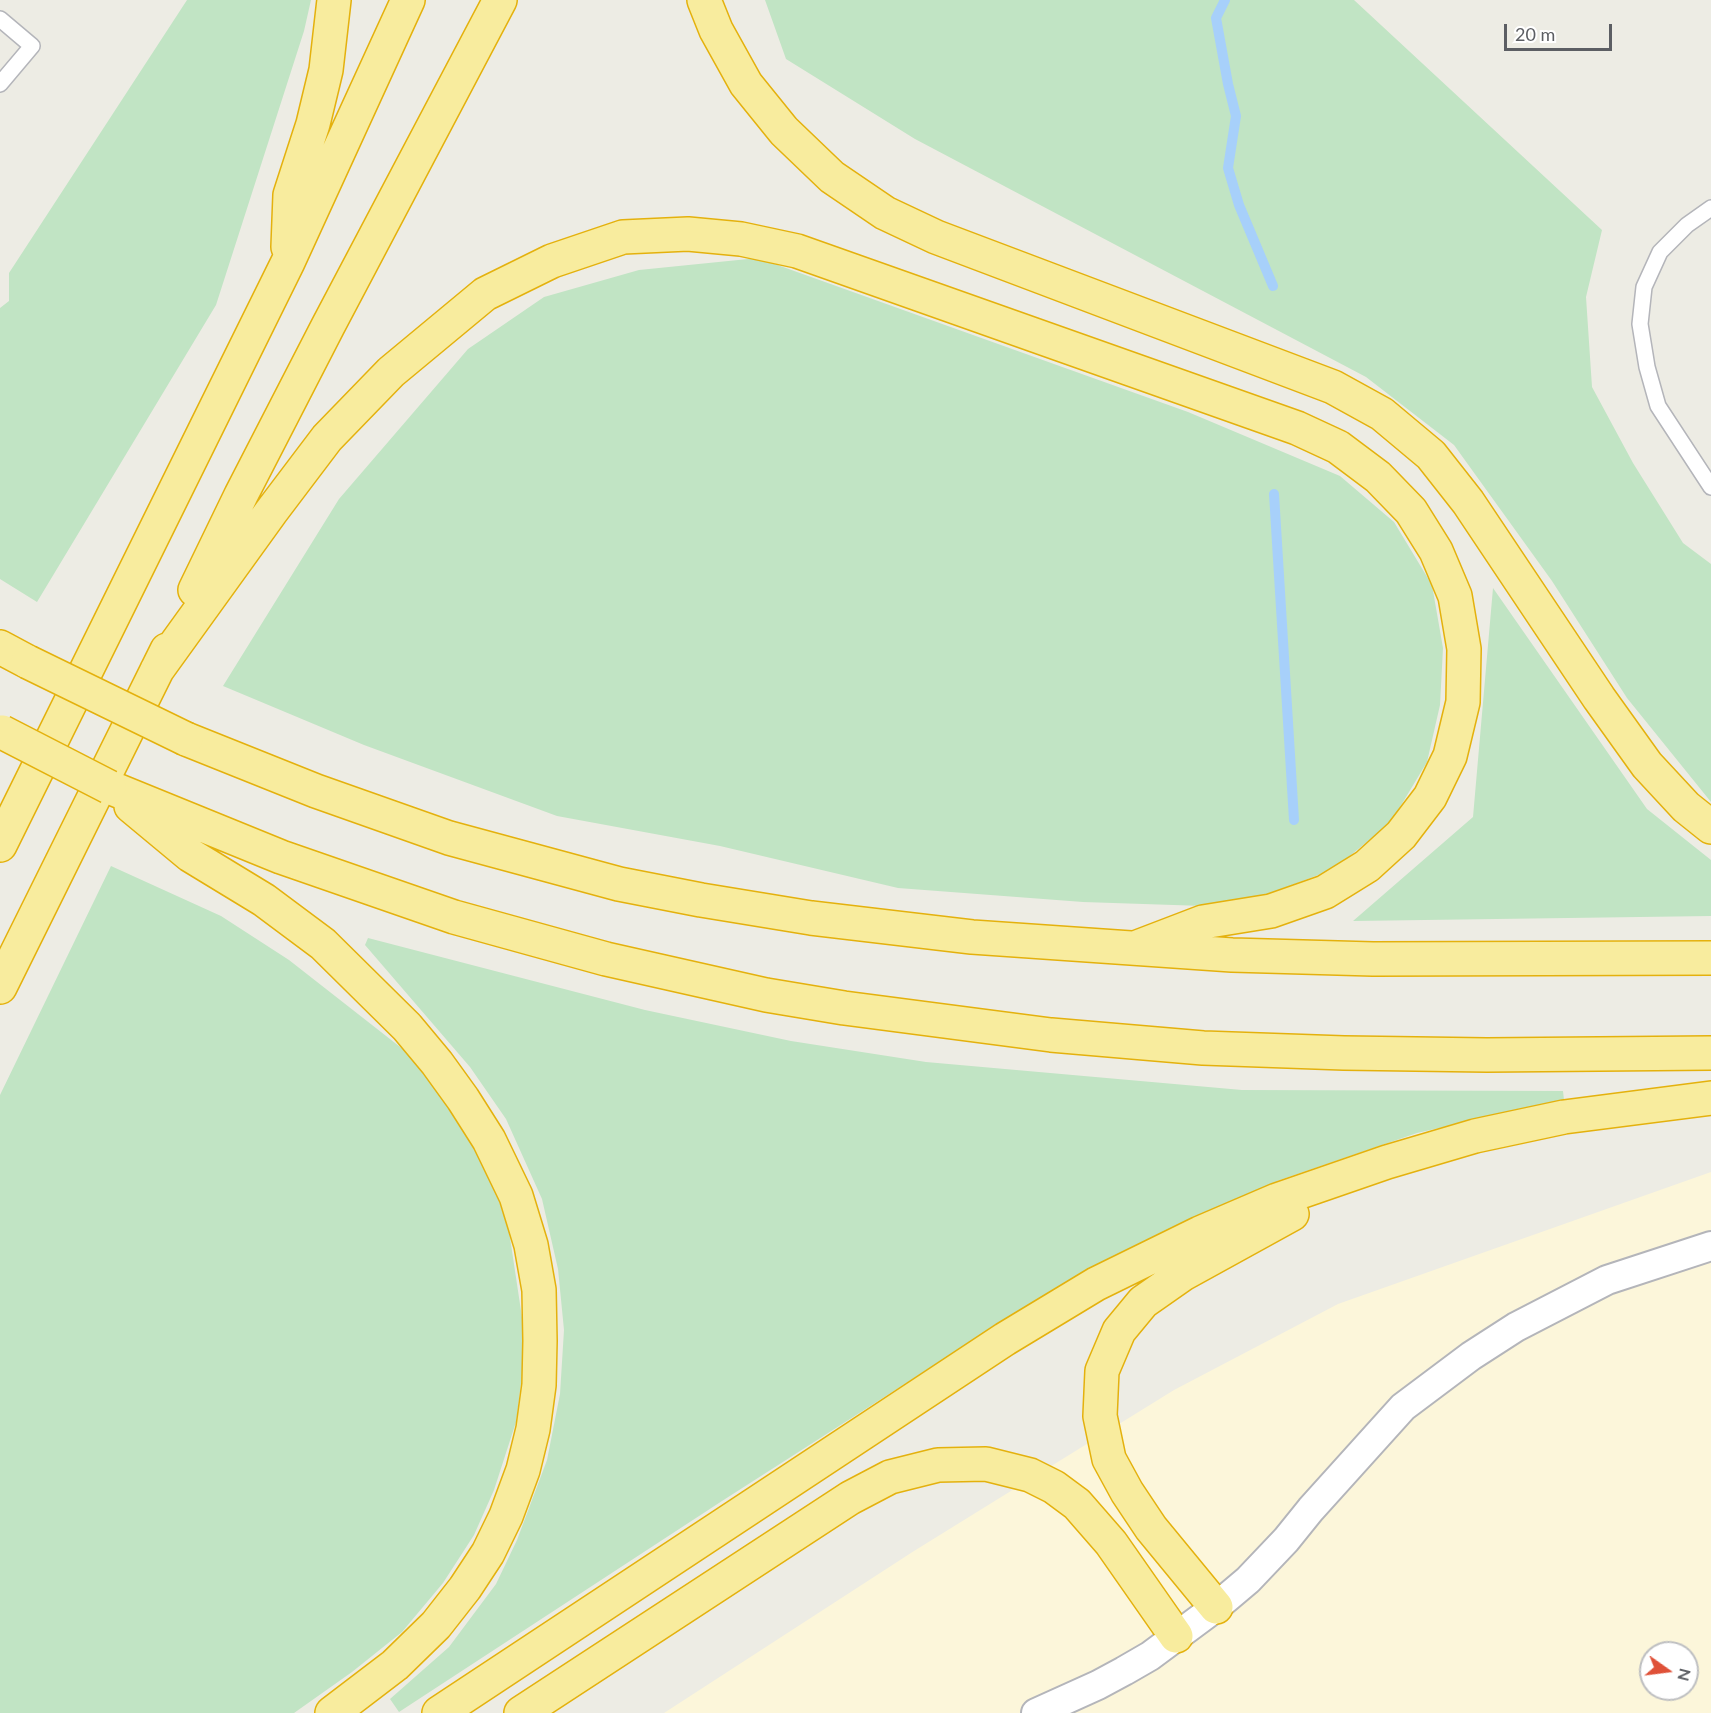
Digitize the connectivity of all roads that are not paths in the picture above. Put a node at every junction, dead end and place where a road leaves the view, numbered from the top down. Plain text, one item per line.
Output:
1 (334, 0) edge
2 (408, 0) edge
3 (500, 0) edge
4 (704, 0) edge
5 (0, 19) edge
6 (0, 84) edge
7 (1711, 208) edge
8 (288, 262) junction
9 (1711, 488) edge
10 (14, 655) edge
11 (157, 670) junction
12 (1, 732) edge
13 (109, 787) junction
14 (28, 789) junction
15 (0, 817) edge
16 (1711, 827) edge
17 (0, 845) edge
18 (1135, 948) junction
19 (1711, 958) edge
20 (0, 987) edge
21 (1711, 1053) edge
22 (1711, 1098) edge
23 (1387, 1162) junction
24 (1711, 1246) edge
25 (1216, 1607) junction
26 (1176, 1636) junction
27 (332, 1713) edge
28 (438, 1713) edge
29 (521, 1713) edge
30 (1036, 1713) edge

1 - 8 highway
2 - 8 highway
3 - 11 highway
4 - 16 highway
5 - 6 lane
7 - 9 lane
8 - 14 highway
10 - 18 highway, bridge
11 - 18 highway
11 - 20 highway
12 - 13 highway, bridge
13 - 21 highway
13 - 27 highway
14 - 15 highway
14 - 17 highway
18 - 19 highway
22 - 23 highway
23 - 25 highway
23 - 28 highway
24 - 25 street
25 - 26 street
26 - 29 highway
26 - 30 street

